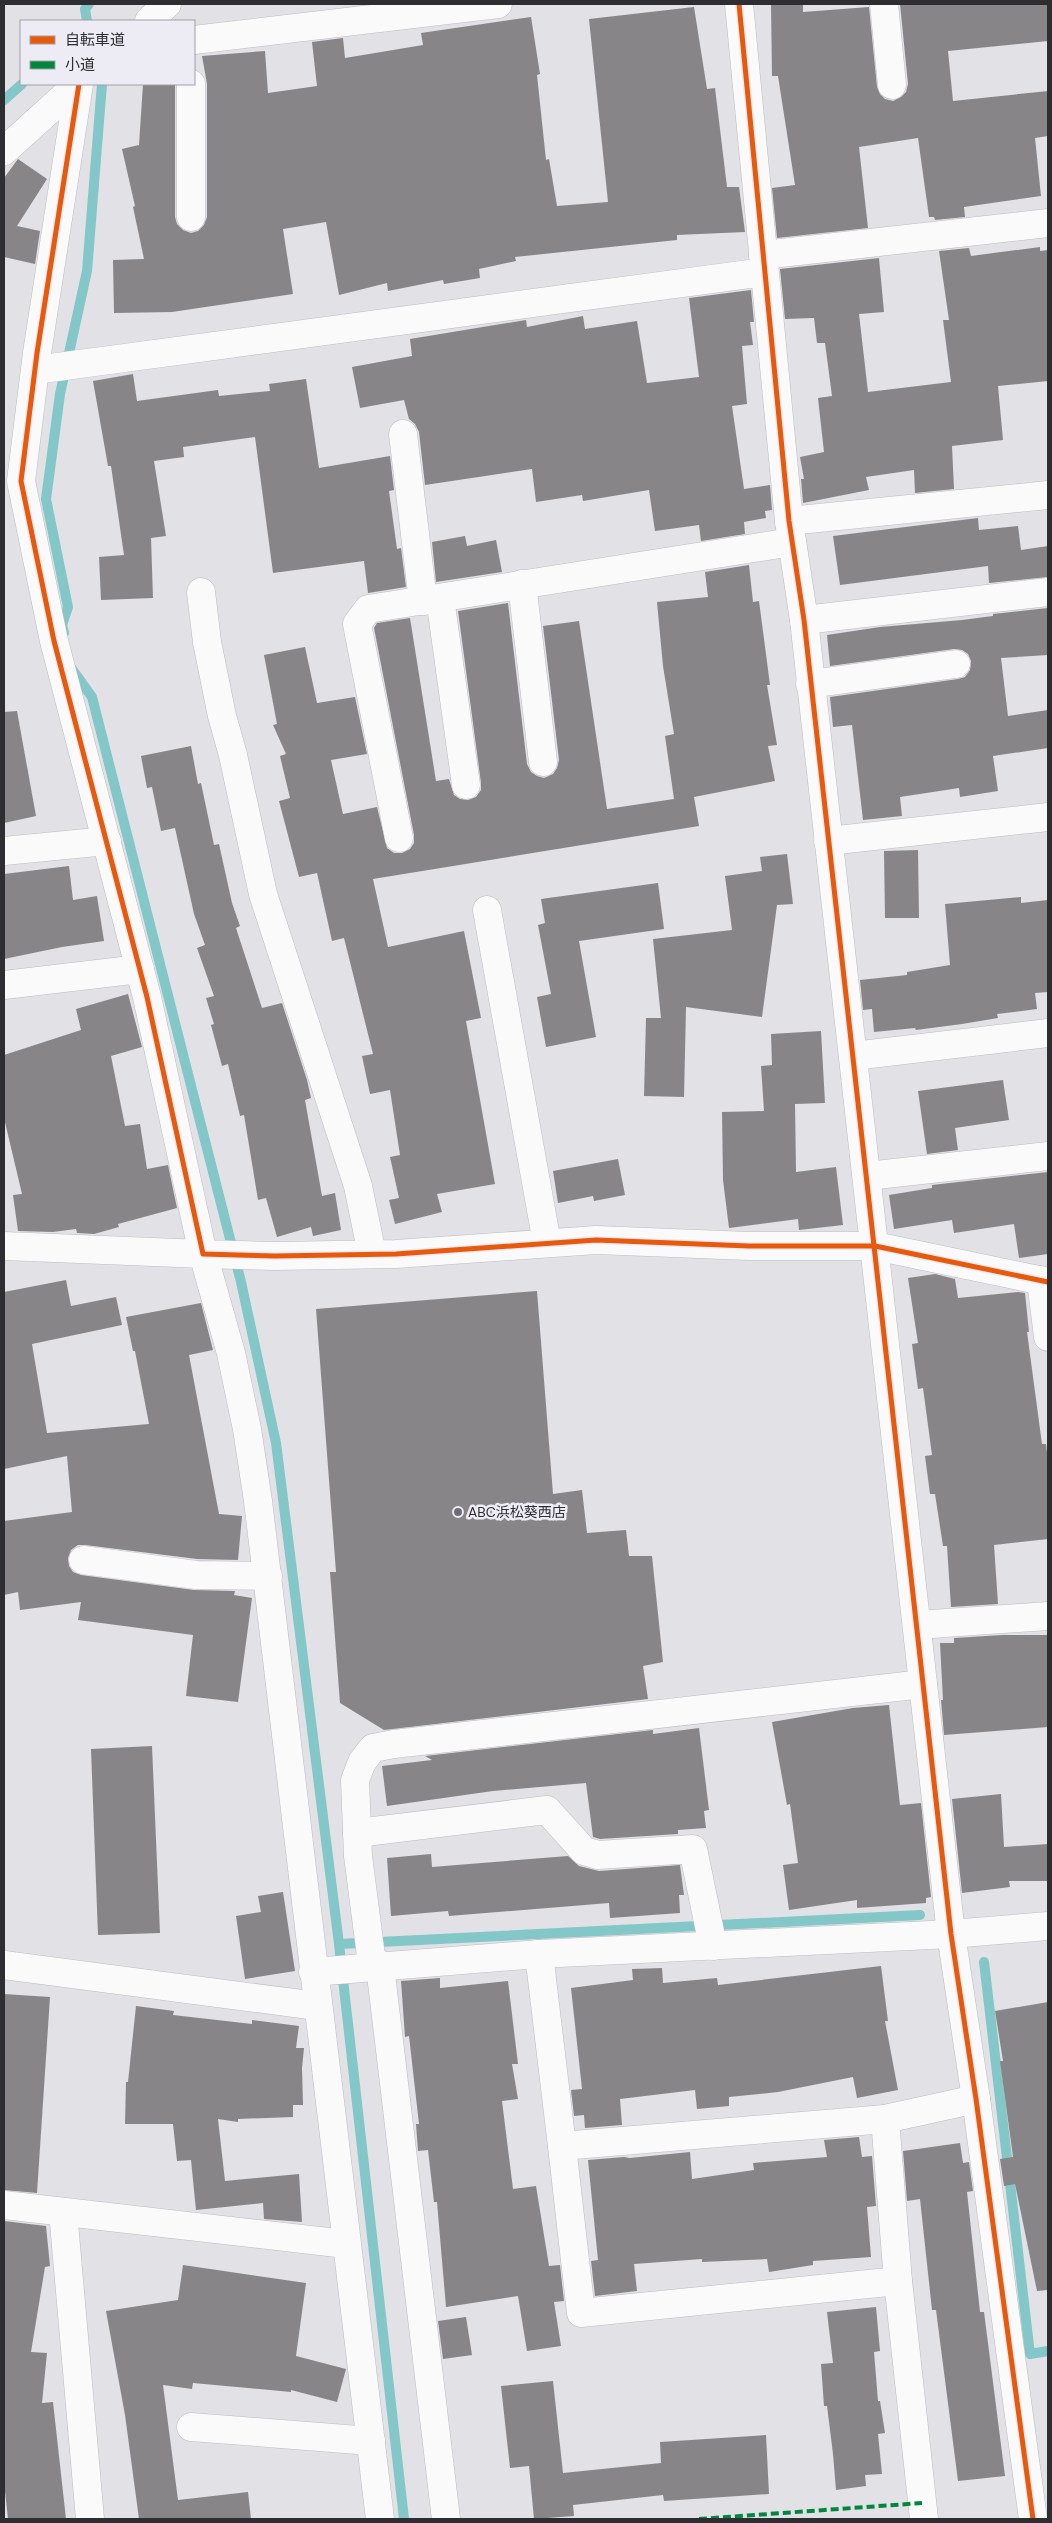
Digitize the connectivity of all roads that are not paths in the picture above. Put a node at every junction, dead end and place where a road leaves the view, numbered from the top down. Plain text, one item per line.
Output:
1 (167, 4) edge
2 (498, 4) edge
3 (739, 4) edge
4 (884, 4) edge
5 (150, 20) edge
6 (195, 40) edge
7 (78, 85) edge
8 (79, 85) edge
9 (191, 85) edge
10 (892, 85) dead end
11 (4, 152) edge
12 (191, 217) dead end
13 (1048, 223) edge
14 (763, 264) junction
15 (35, 370) junction
16 (403, 434) dead end
17 (1048, 495) edge
18 (791, 532) junction
19 (522, 584) junction
20 (201, 592) dead end
21 (1048, 592) edge
22 (432, 599) junction
23 (804, 620) junction
24 (956, 664) dead end
25 (810, 684) junction
26 (543, 762) dead end
27 (466, 785) dead end
28 (1048, 817) edge
29 (399, 838) dead end
30 (106, 841) junction
31 (828, 842) junction
32 (4, 851) edge
33 (487, 910) dead end
34 (140, 969) junction
35 (4, 986) edge
36 (1048, 1033) edge
37 (853, 1056) junction
38 (1048, 1156) edge
39 (867, 1176) junction
40 (547, 1243) junction
41 (4, 1246) edge
42 (875, 1246) junction
43 (203, 1254) junction
44 (372, 1254) junction
45 (1045, 1281) edge
46 (1048, 1336) edge
47 (83, 1560) dead end
48 (268, 1576) junction
49 (1048, 1616) edge
50 (916, 1625) junction
51 (923, 1684) junction
52 (357, 1833) junction
53 (1048, 1926) edge
54 (951, 1934) junction
55 (712, 1942) junction
56 (539, 1954) junction
57 (370, 1963) junction
58 (4, 1965) edge
59 (320, 1971) junction
60 (317, 2006) junction
61 (976, 2099) junction
62 (885, 2119) junction
63 (562, 2146) junction
64 (4, 2204) edge
65 (63, 2212) junction
66 (346, 2244) junction
67 (898, 2280) junction
68 (191, 2427) dead end
69 (371, 2441) junction
70 (90, 2519) edge
71 (380, 2519) edge
72 (446, 2519) edge
73 (924, 2519) edge
74 (1033, 2519) edge

1 - 5 street
2 - 6 street
3 - 14 street
4 - 10 street
7 - 11 street
8 - 15 street
9 - 12 street
13 - 14 street
14 - 15 street
14 - 18 street
15 - 30 street
16 - 22 street
17 - 18 street
18 - 19 street
18 - 23 street
19 - 22 street
19 - 26 street
20 - 44 street
21 - 23 street
22 - 27 street
22 - 29 street
23 - 25 street
24 - 25 street
25 - 31 street
28 - 31 street
30 - 32 street
30 - 34 street
31 - 37 street
33 - 40 street
34 - 35 street
34 - 43 street
36 - 37 street
37 - 39 street
38 - 39 street
39 - 42 street
40 - 42 street
40 - 44 street
41 - 43 street
42 - 45 street
42 - 50 street
43 - 44 street
43 - 48 street
45 - 46 street
47 - 48 street
48 - 59 street
49 - 50 street
50 - 51 street
51 - 52 street
51 - 54 street
52 - 55 street
52 - 57 street
53 - 54 street
54 - 55 street
54 - 61 street
55 - 56 street
56 - 57 street
56 - 63 street
57 - 59 street
57 - 72 street
58 - 60 street
59 - 60 street
60 - 66 street
61 - 62 street
61 - 74 street
62 - 63 street
62 - 67 street
63 - 67 street
64 - 65 street
65 - 66 street
65 - 70 street
66 - 69 street
67 - 73 street
68 - 69 street
69 - 71 street

